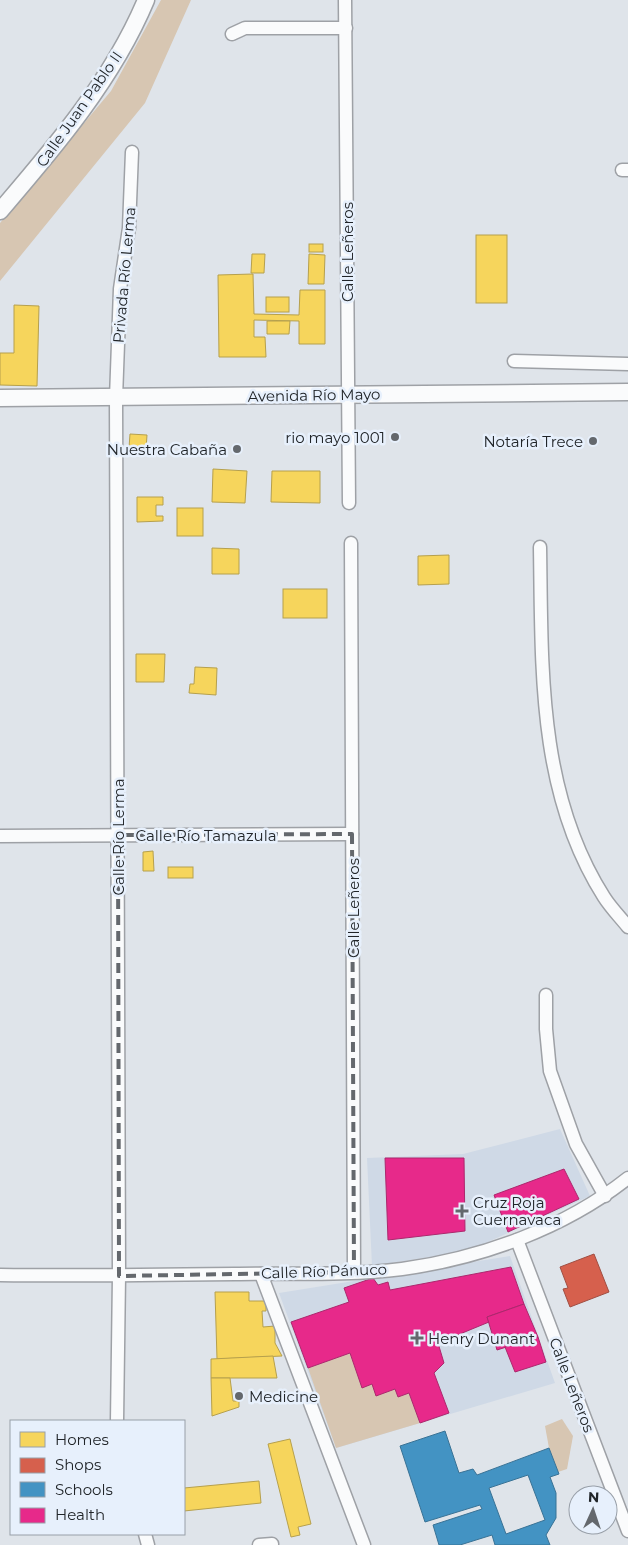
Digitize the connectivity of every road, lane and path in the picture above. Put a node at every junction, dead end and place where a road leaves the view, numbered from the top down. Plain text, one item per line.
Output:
1 (146, 0) edge
2 (345, 0) edge
3 (346, 28) junction
4 (232, 34) dead end
5 (132, 152) dead end
6 (0, 211) edge
7 (514, 361) dead end
8 (628, 364) edge
9 (628, 392) edge
10 (347, 394) junction
11 (0, 398) edge
12 (116, 398) junction
13 (350, 504) dead end
14 (350, 543) dead end
15 (540, 546) dead end
16 (352, 834) junction
17 (118, 835) junction
18 (0, 836) edge
19 (628, 927) edge
20 (546, 996) dead end
21 (628, 1178) edge
22 (605, 1196) junction
23 (516, 1240) junction
24 (354, 1272) junction
25 (261, 1274) junction
26 (0, 1276) edge
27 (119, 1276) junction
28 (117, 1420) edge
29 (628, 1531) edge
30 (272, 1544) dead end
31 (259, 1545) edge
32 (364, 1545) edge

1 - 6 street, Calle Juan Pablo II
2 - 3 street, Calle Leñeros
3 - 4 street
3 - 10 street, Calle Leñeros
5 - 12 street, Privada Río Lerma
7 - 8 street
9 - 10 street, Avenida Río Mayo
10 - 12 street, Avenida Río Mayo
10 - 13 street, Calle Leñeros
11 - 12 street, Avenida Río Mayo
12 - 17 street, Calle Río Lerma
14 - 16 street, Calle Leñeros
15 - 19 street
16 - 17 street, Calle Río Tamazula
16 - 24 street, Calle Leñeros
17 - 18 street, Calle Río Tamazula
17 - 27 street, Calle Río Lerma
20 - 22 street
21 - 22 street, Calle Río Pánuco
22 - 23 street, Calle Río Pánuco
23 - 24 street, Calle Río Pánuco
23 - 29 street, Calle Leñeros
24 - 25 street, Calle Río Pánuco
25 - 27 street, Calle Río Pánuco
25 - 32 street
26 - 27 street, Calle Río Pánuco
27 - 28 street, Calle Río Lerma
30 - 31 street

